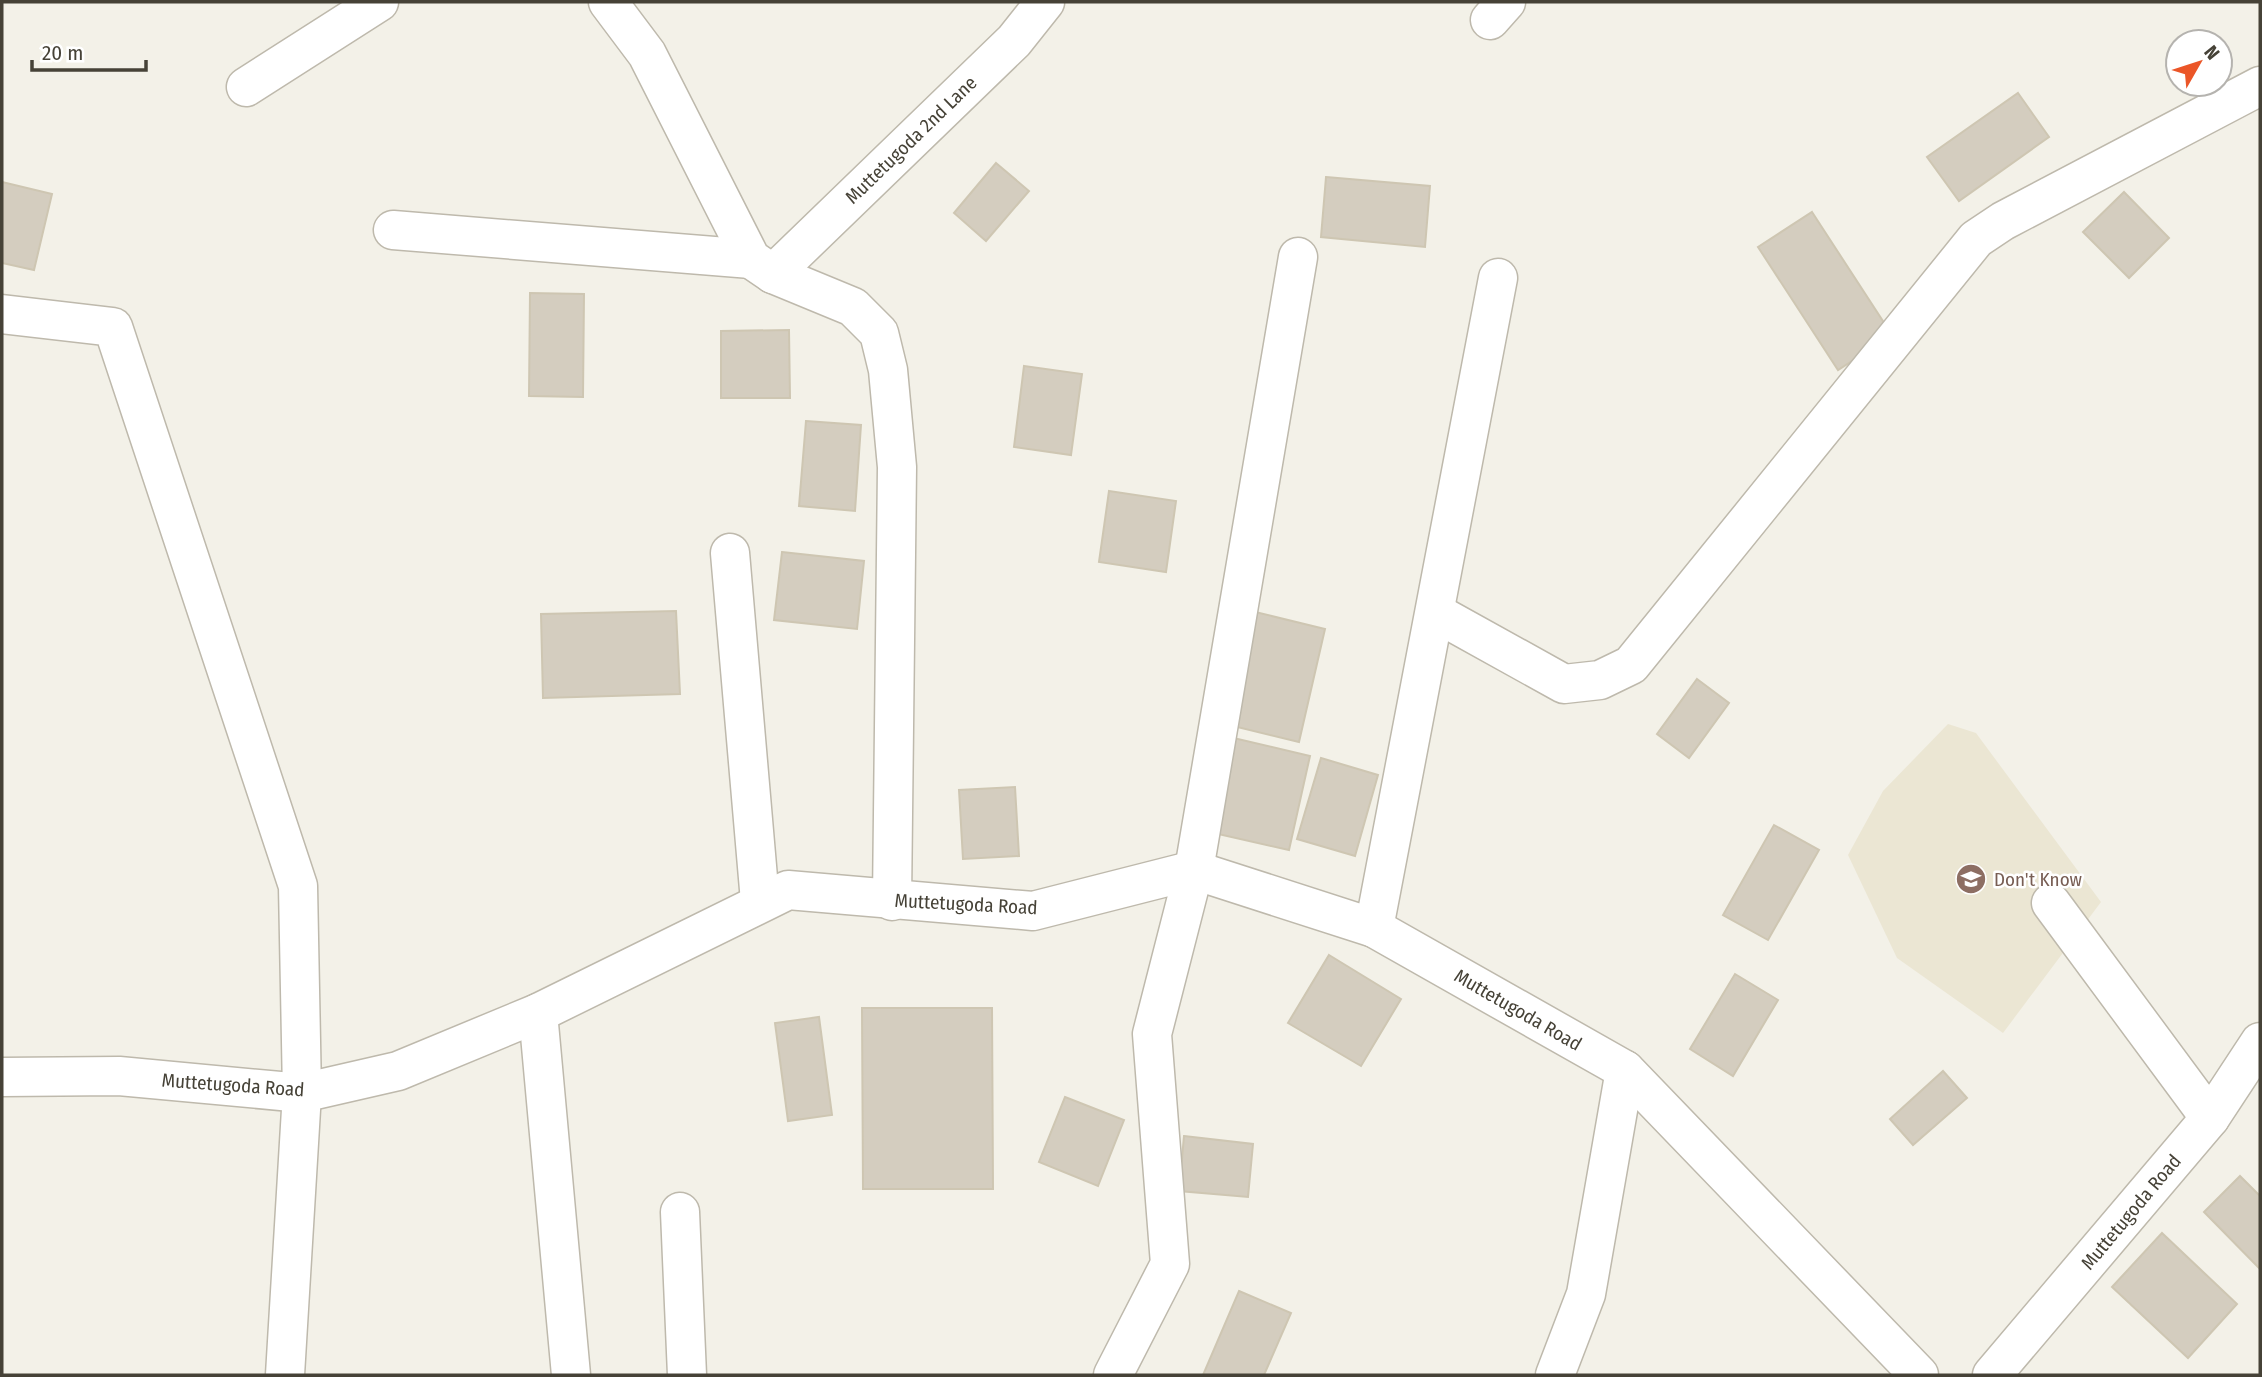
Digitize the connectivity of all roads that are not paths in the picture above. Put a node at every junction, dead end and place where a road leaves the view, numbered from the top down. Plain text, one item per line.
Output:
1 (379, 2) edge
2 (608, 2) edge
3 (1045, 2) edge
4 (2260, 86) edge
5 (246, 87) dead end
6 (393, 230) dead end
7 (1298, 257) dead end
8 (762, 267) junction
9 (1498, 278) dead end
10 (2, 313) edge
11 (730, 553) dead end
12 (1436, 613) junction
13 (1194, 870) junction
14 (760, 901) junction
15 (892, 901) junction
16 (2051, 903) dead end
17 (1374, 928) junction
18 (538, 1013) junction
19 (2260, 1042) edge
20 (1625, 1070) junction
21 (2, 1077) edge
22 (302, 1093) junction
23 (2210, 1118) junction
24 (680, 1212) dead end
25 (285, 1375) edge
26 (571, 1375) edge
27 (687, 1375) edge
28 (1113, 1375) edge
29 (1555, 1375) edge
30 (1919, 1375) edge
31 (1993, 1375) edge

1 - 5 street
2 - 8 street
3 - 8 street, Muttetugoda 2nd Lane
4 - 12 street
6 - 8 street
7 - 13 street
8 - 15 street
9 - 12 street
10 - 22 street
11 - 14 street
12 - 17 street
13 - 15 street, Muttetugoda Road
13 - 17 street, Muttetugoda Road
13 - 28 street
14 - 15 street, Muttetugoda Road
14 - 18 street, Muttetugoda Road
16 - 23 street
17 - 20 street, Muttetugoda Road
18 - 22 street, Muttetugoda Road
18 - 26 street
19 - 23 street, Muttetugoda Road
20 - 29 street
20 - 30 street, Muttetugoda Road
21 - 22 street, Muttetugoda Road
22 - 25 street
23 - 31 street, Muttetugoda Road
24 - 27 street

